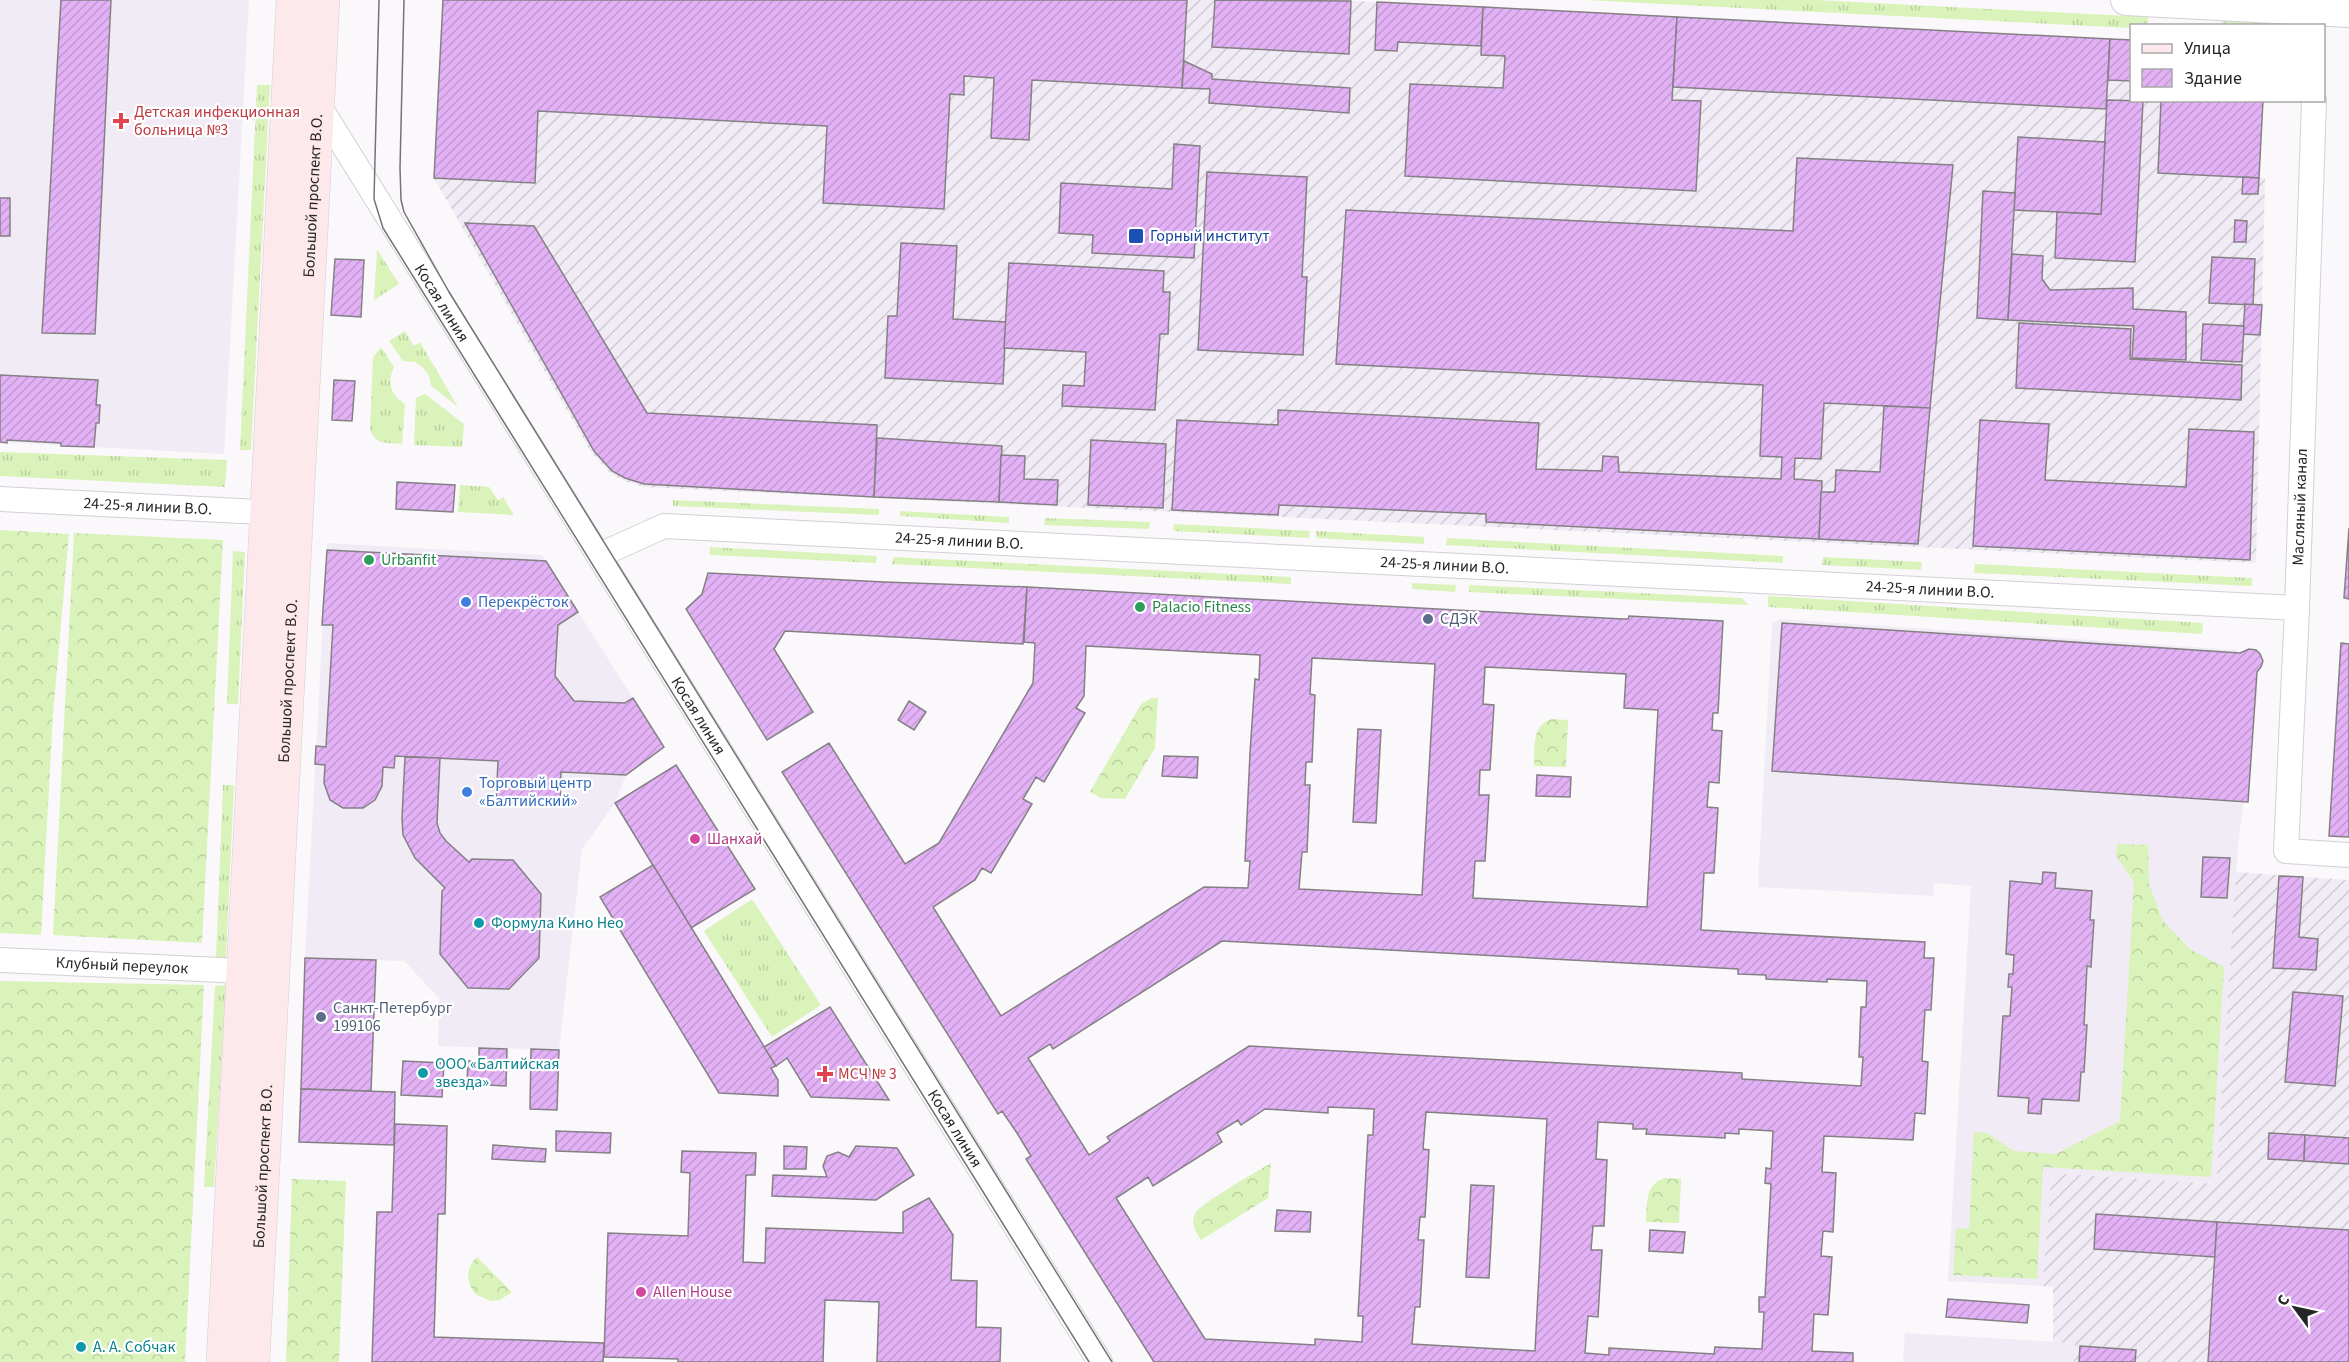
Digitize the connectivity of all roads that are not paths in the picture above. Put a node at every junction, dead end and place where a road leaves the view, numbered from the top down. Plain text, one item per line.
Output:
1 (293, 0) edge
2 (323, 0) edge
3 (2126, 0) edge
4 (2317, 12) edge
5 (2349, 12) edge
6 (290, 77) junction
7 (2314, 102) edge
8 (318, 103) junction
9 (0, 499) edge
10 (282, 513) junction
11 (600, 555) junction
12 (2297, 608) junction
13 (2349, 855) edge
14 (0, 960) edge
15 (243, 971) junction
16 (223, 1362) edge
17 (253, 1362) edge
18 (1100, 1362) edge

1 - 6 main road, Большой проспект В.О.
2 - 8 main road, Большой проспект В.О.
3 - 4 street
4 - 5 street
6 - 8 street, Косая линия
6 - 10 main road, Большой проспект В.О.
7 - 12 street, Масляный канал
8 - 10 main road, Большой проспект В.О.
8 - 11 street, Косая линия
9 - 10 street, 24-25-я линии В.О.
10 - 15 main road, Большой проспект В.О.
10 - 17 main road, Большой проспект В.О.
11 - 12 street, 24-25-я линии В.О.
11 - 18 street, Косая линия
12 - 13 street, Масляный канал
14 - 15 street, Клубный переулок
15 - 16 main road, Большой проспект В.О.

